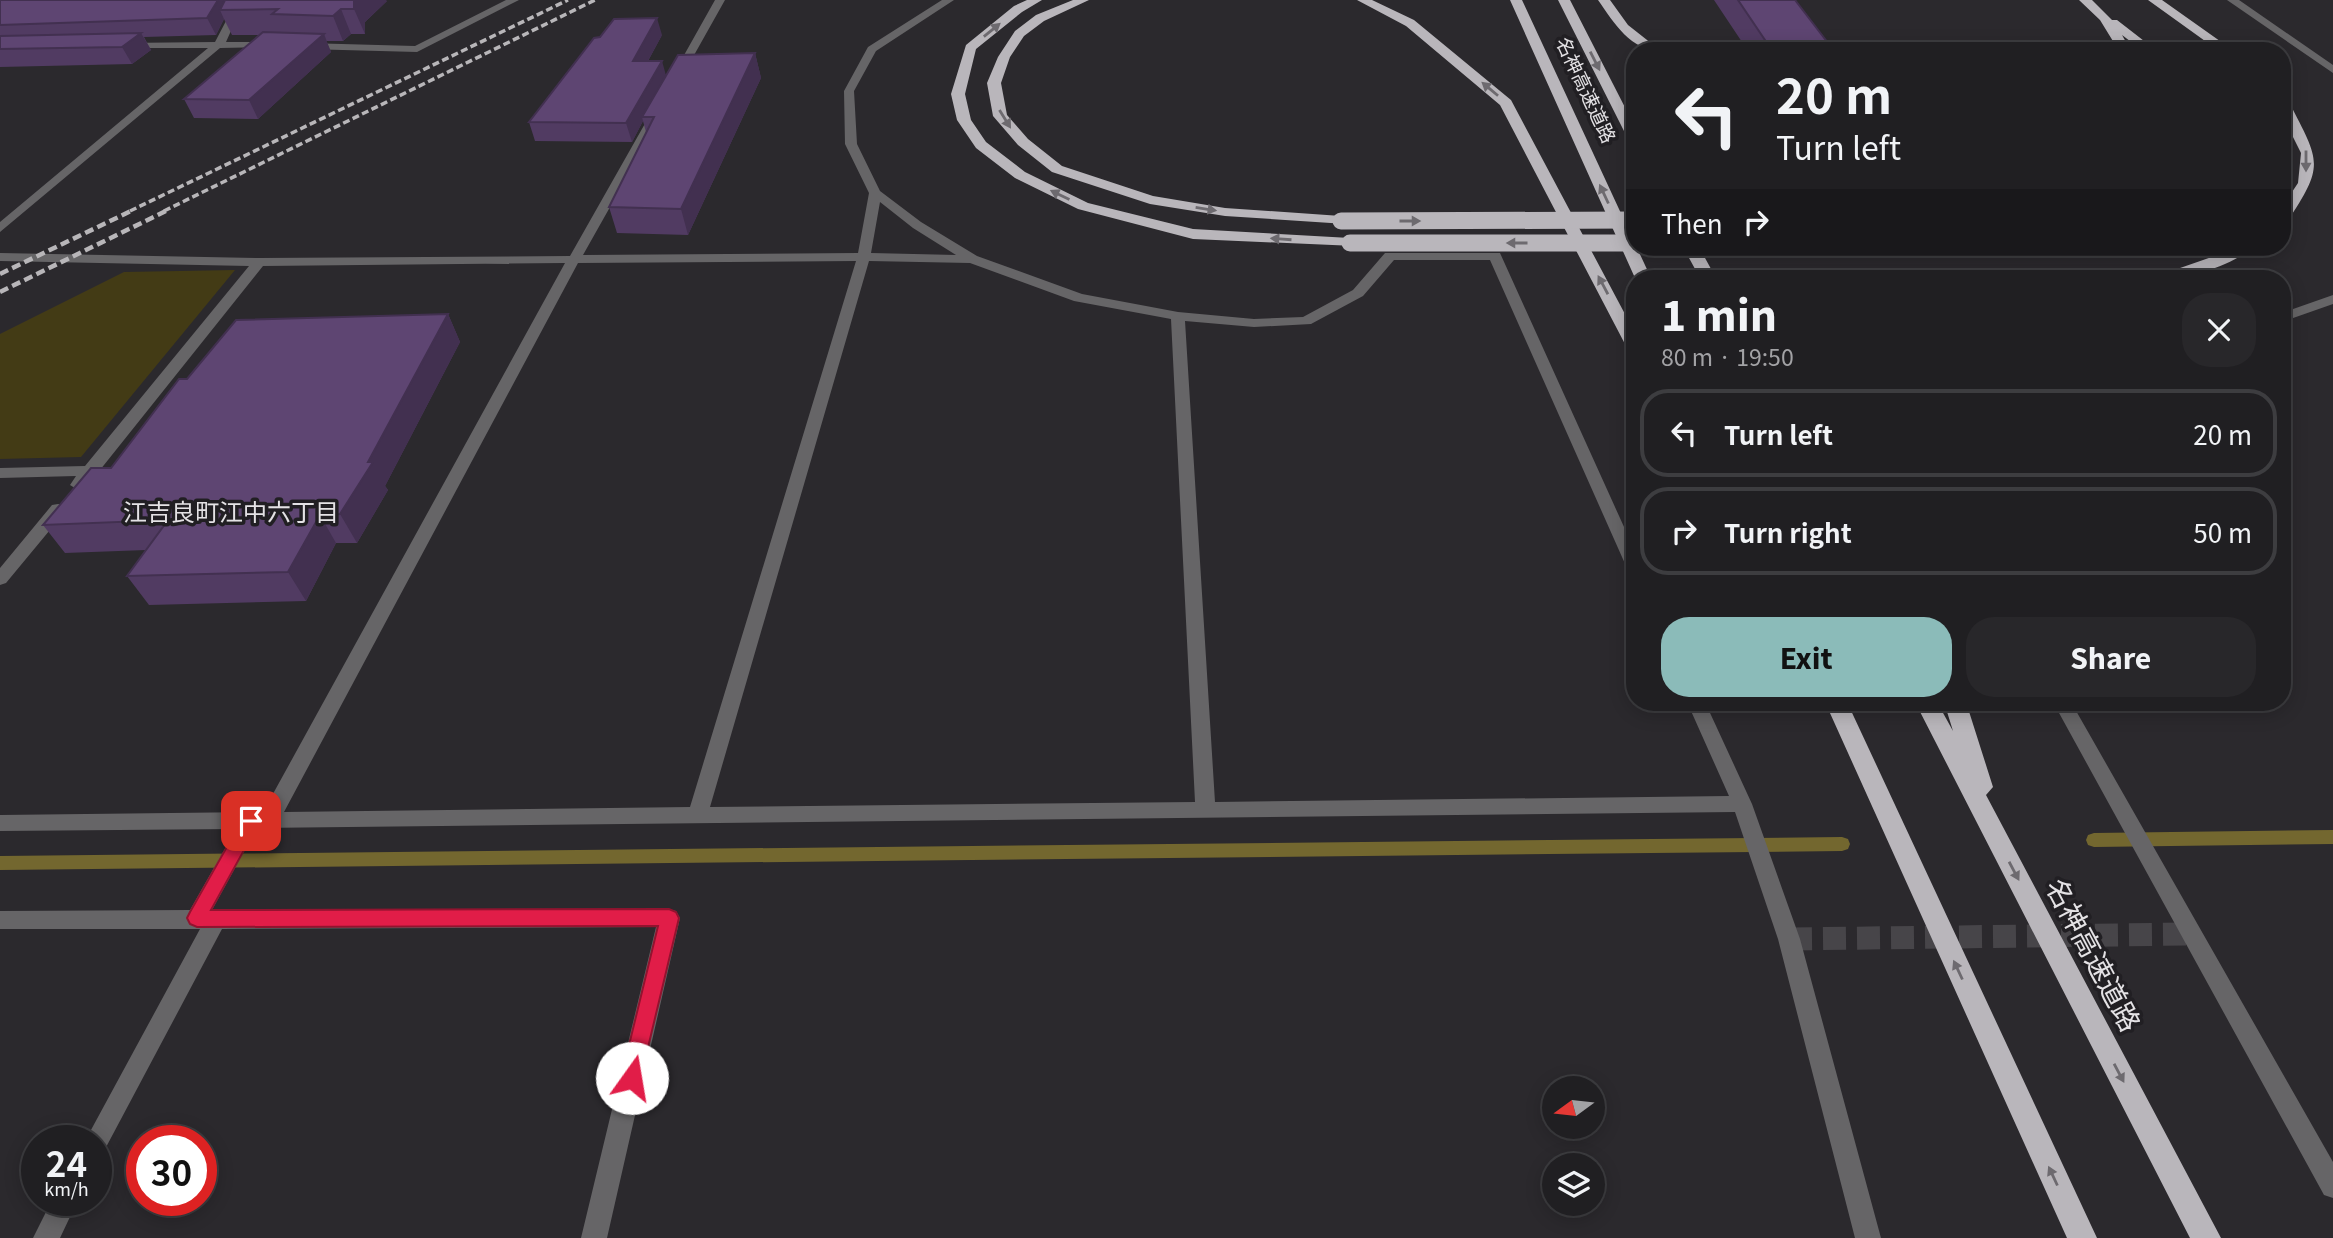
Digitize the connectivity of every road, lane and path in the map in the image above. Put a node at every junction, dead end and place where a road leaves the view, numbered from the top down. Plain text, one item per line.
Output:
1 (252, 0) edge
2 (514, 0) edge
3 (720, 0) edge
4 (950, 0) edge
5 (1036, 0) edge
6 (1083, 0) edge
7 (1363, 0) edge
8 (1516, 0) edge
9 (1564, 0) edge
10 (1604, 0) edge
11 (2085, 0) edge
12 (2154, 0) edge
13 (2232, 0) edge
14 (2105, 18) junction
15 (2184, 22) junction
16 (2194, 41) dead end
17 (1643, 42) edge
18 (2119, 42) edge
19 (2138, 42) edge
20 (2214, 42) edge
21 (220, 43) junction
22 (286, 45) edge
23 (110, 46) edge
24 (299, 46) edge
25 (2333, 70) edge
26 (673, 83) edge
27 (660, 107) edge
28 (2291, 120) edge
29 (1626, 121) edge
30 (875, 193) junction
31 (2291, 205) edge
32 (1626, 220) edge
33 (0, 228) edge
34 (1626, 241) edge
35 (1626, 243) edge
36 (2229, 256) edge
37 (0, 257) edge
38 (864, 257) junction
39 (972, 259) junction
40 (573, 261) junction
41 (258, 262) junction
42 (2189, 270) edge
43 (2333, 299) edge
44 (2291, 315) edge
45 (1178, 316) junction
46 (1626, 331) edge
47 (90, 471) junction
48 (0, 473) edge
49 (1626, 548) edge
50 (0, 579) edge
51 (1700, 711) edge
52 (1826, 711) edge
53 (1840, 711) edge
54 (1931, 711) edge
55 (1958, 711) edge
56 (2067, 711) edge
57 (1205, 808) junction
58 (1744, 811) junction
59 (697, 817) junction
60 (0, 823) edge
61 (254, 825) junction
62 (1996, 839) junction
63 (207, 912) junction
64 (0, 920) edge
65 (1936, 920) junction
66 (105, 1125) edge
67 (2333, 1186) edge
68 (58, 1216) edge
69 (46, 1238) edge
70 (594, 1238) edge
71 (1868, 1238) edge
72 (2082, 1238) edge
73 (2206, 1238) edge

1 - 21 street
2 - 24 street
3 - 26 street
4 - 30 street
35 -> 5 highway, bridge
6 -> 32 highway, bridge
46 -> 7 highway
34 -> 8 highway, 名神高速道路
9 -> 29 highway, 名神高速道路
10 - 17 highway
11 - 14 highway
12 - 15 highway
13 - 25 street
14 - 18 highway
14 - 19 highway
15 - 16 highway
15 - 20 highway
21 - 22 street
21 - 23 street
21 - 33 street
27 - 40 street
28 -> 31 highway
30 - 38 street
30 - 39 street
36 - 42 highway
37 - 41 street
38 - 39 street
38 - 40 street
38 - 59 street
39 - 45 street
40 - 41 street
40 - 61 street
41 - 47 street
43 - 44 street
45 - 49 street
45 - 57 street
47 - 48 street
47 - 50 street
51 - 58 street
52 - 65 highway
53 - 65 highway
54 - 62 highway, 名神高速道路
55 - 62 highway
56 - 67 street
57 - 58 street
57 - 59 street
58 - 71 street
59 - 61 street
60 - 61 street
61 - 63 street
62 -> 73 highway, 名神高速道路
63 - 64 street
63 - 66 street
63 - 70 street
72 -> 65 highway
68 - 69 street

